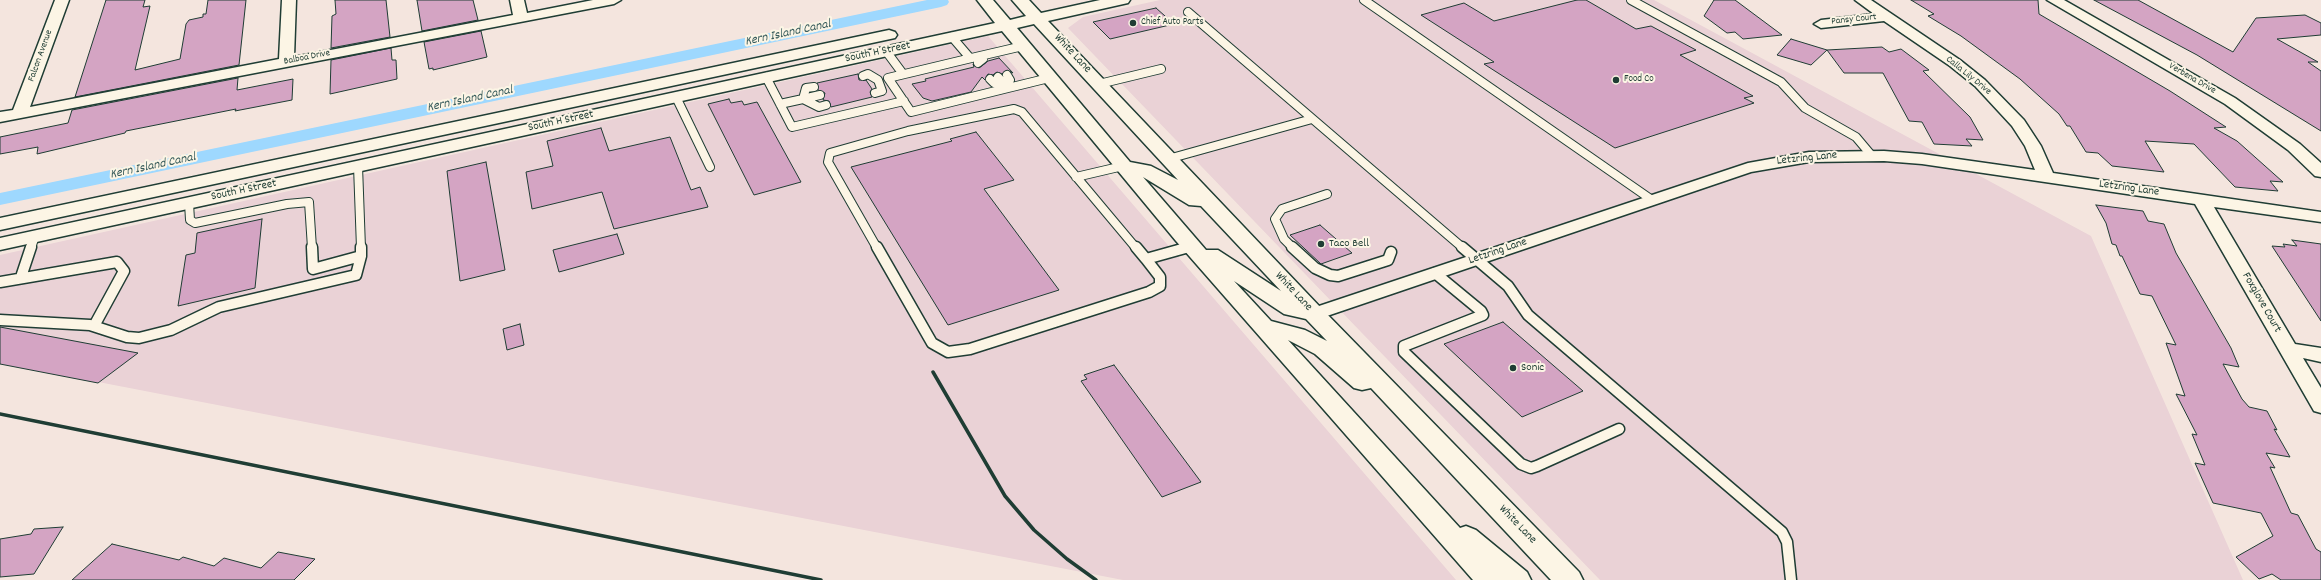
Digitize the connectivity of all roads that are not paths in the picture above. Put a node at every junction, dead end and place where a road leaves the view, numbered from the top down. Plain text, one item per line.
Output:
1 (62, 0) edge
2 (289, 0) edge
3 (517, 0) edge
4 (614, 0) edge
5 (1052, 0) edge
6 (1122, 0) edge
7 (1364, 0) edge
8 (1631, 0) edge
9 (1862, 0) edge
10 (2054, 0) edge
11 (1028, 8) edge
12 (996, 12) edge
13 (1188, 12) dead end
14 (1887, 17) junction
15 (521, 18) junction
16 (1821, 24) dead end
17 (952, 37) junction
18 (866, 40) junction
19 (1023, 46) junction
20 (886, 51) junction
21 (970, 58) junction
22 (982, 60) junction
23 (994, 60) dead end
24 (286, 62) junction
25 (1161, 69) dead end
26 (903, 74) junction
27 (1007, 75) dead end
28 (863, 76) dead end
29 (766, 77) junction
30 (998, 77) dead end
31 (888, 78) junction
32 (1049, 78) junction
33 (990, 79) dead end
34 (878, 80) junction
35 (868, 83) dead end
36 (1100, 84) junction
37 (1007, 86) junction
38 (814, 87) dead end
39 (875, 93) dead end
40 (820, 95) dead end
41 (676, 97) junction
42 (803, 99) junction
43 (904, 100) junction
44 (780, 104) junction
45 (826, 105) dead end
46 (20, 113) junction
47 (513, 115) junction
48 (0, 117) edge
49 (1312, 119) junction
50 (1872, 156) junction
51 (1168, 159) junction
52 (361, 166) junction
53 (1123, 166) junction
54 (710, 167) dead end
55 (2321, 172) edge
56 (1076, 177) junction
57 (2046, 177) junction
58 (1327, 194) dead end
59 (1652, 200) junction
60 (2201, 200) junction
61 (189, 203) junction
62 (42, 215) junction
63 (2321, 217) edge
64 (1226, 220) junction
65 (0, 224) edge
66 (35, 236) junction
67 (1187, 242) junction
68 (0, 244) edge
69 (1391, 252) dead end
70 (361, 256) junction
71 (1146, 259) junction
72 (1476, 260) junction
73 (1435, 273) junction
74 (21, 277) junction
75 (0, 282) edge
76 (1314, 314) junction
77 (0, 320) edge
78 (94, 326) junction
79 (1263, 326) junction
80 (2288, 349) junction
81 (2321, 355) edge
82 (2321, 406) edge
83 (1619, 429) dead end
84 (1457, 462) junction
85 (1403, 486) junction
86 (1490, 580) edge
87 (1517, 580) edge
88 (1569, 580) edge
89 (1792, 580) edge

1 - 46 street, Falcon Avenue
2 - 24 street
3 - 15 street
4 - 15 street, Balboa Drive
5 - 11 street, South H Street
6 - 11 street, South H Street
7 - 59 lane
8 - 50 lane
9 - 14 street, Calla Lily Drive
10 - 55 street, Verbena Drive
11 - 12 street, South H Street
11 - 36 street, White Lane
12 - 17 street, South H Street
12 - 18 street, South H Street
12 - 19 street
13 - 49 lane
14 - 16 street, Pansy Court
14 - 57 street, Calla Lily Drive
15 - 24 street, Balboa Drive
17 - 20 street, South H Street
17 - 21 lane
18 - 29 street
18 - 47 street, South H Street
19 - 22 lane
19 - 32 street
20 - 26 lane
20 - 29 street, South H Street
21 - 22 lane
21 - 26 lane
22 - 23 lane
24 - 46 street, Balboa Drive
25 - 36 lane
26 - 31 lane
27 - 37 lane
28 - 34 lane
29 - 41 street, South H Street
29 - 44 lane
30 - 37 lane
31 - 34 lane
31 - 43 lane
32 - 37 lane
32 - 53 street
33 - 37 lane
34 - 35 lane
34 - 39 lane
36 - 51 street, White Lane
37 - 43 lane
38 - 42 lane
40 - 42 lane
41 - 52 street, South H Street
41 - 54 lane
42 - 44 lane
42 - 45 lane
43 - 44 lane
46 - 48 street, Balboa Drive
47 - 52 street
47 - 62 street, South H Street
49 - 51 lane
49 - 72 lane
50 - 57 street, Letzring Lane
50 - 59 street, Letzring Lane
51 - 64 street, White Lane
52 - 61 street, South H Street
52 - 70 lane
53 - 56 lane
53 - 64 street
53 - 67 street
56 - 71 lane
56 - 71 lane
57 - 60 street, Letzring Lane
58 - 69 lane
59 - 72 street, Letzring Lane
60 - 63 street, Letzring Lane
60 - 80 street, Foxglove Court
61 - 66 street, South H Street
61 - 70 lane
62 - 65 street, South H Street
62 - 66 street
64 - 76 street, White Lane
66 - 68 street, South H Street
66 - 74 lane
67 - 71 lane
67 - 76 street
67 - 79 street
70 - 78 lane
72 - 73 street, Letzring Lane
72 - 89 lane
73 - 76 street, Letzring Lane
73 - 83 lane
74 - 75 lane
74 - 78 lane
76 - 84 street, White Lane
77 - 78 lane
79 - 84 street
79 - 85 street
80 - 81 street
80 - 82 street, Foxglove Court
84 - 88 street, White Lane
85 - 86 street
85 - 87 street

